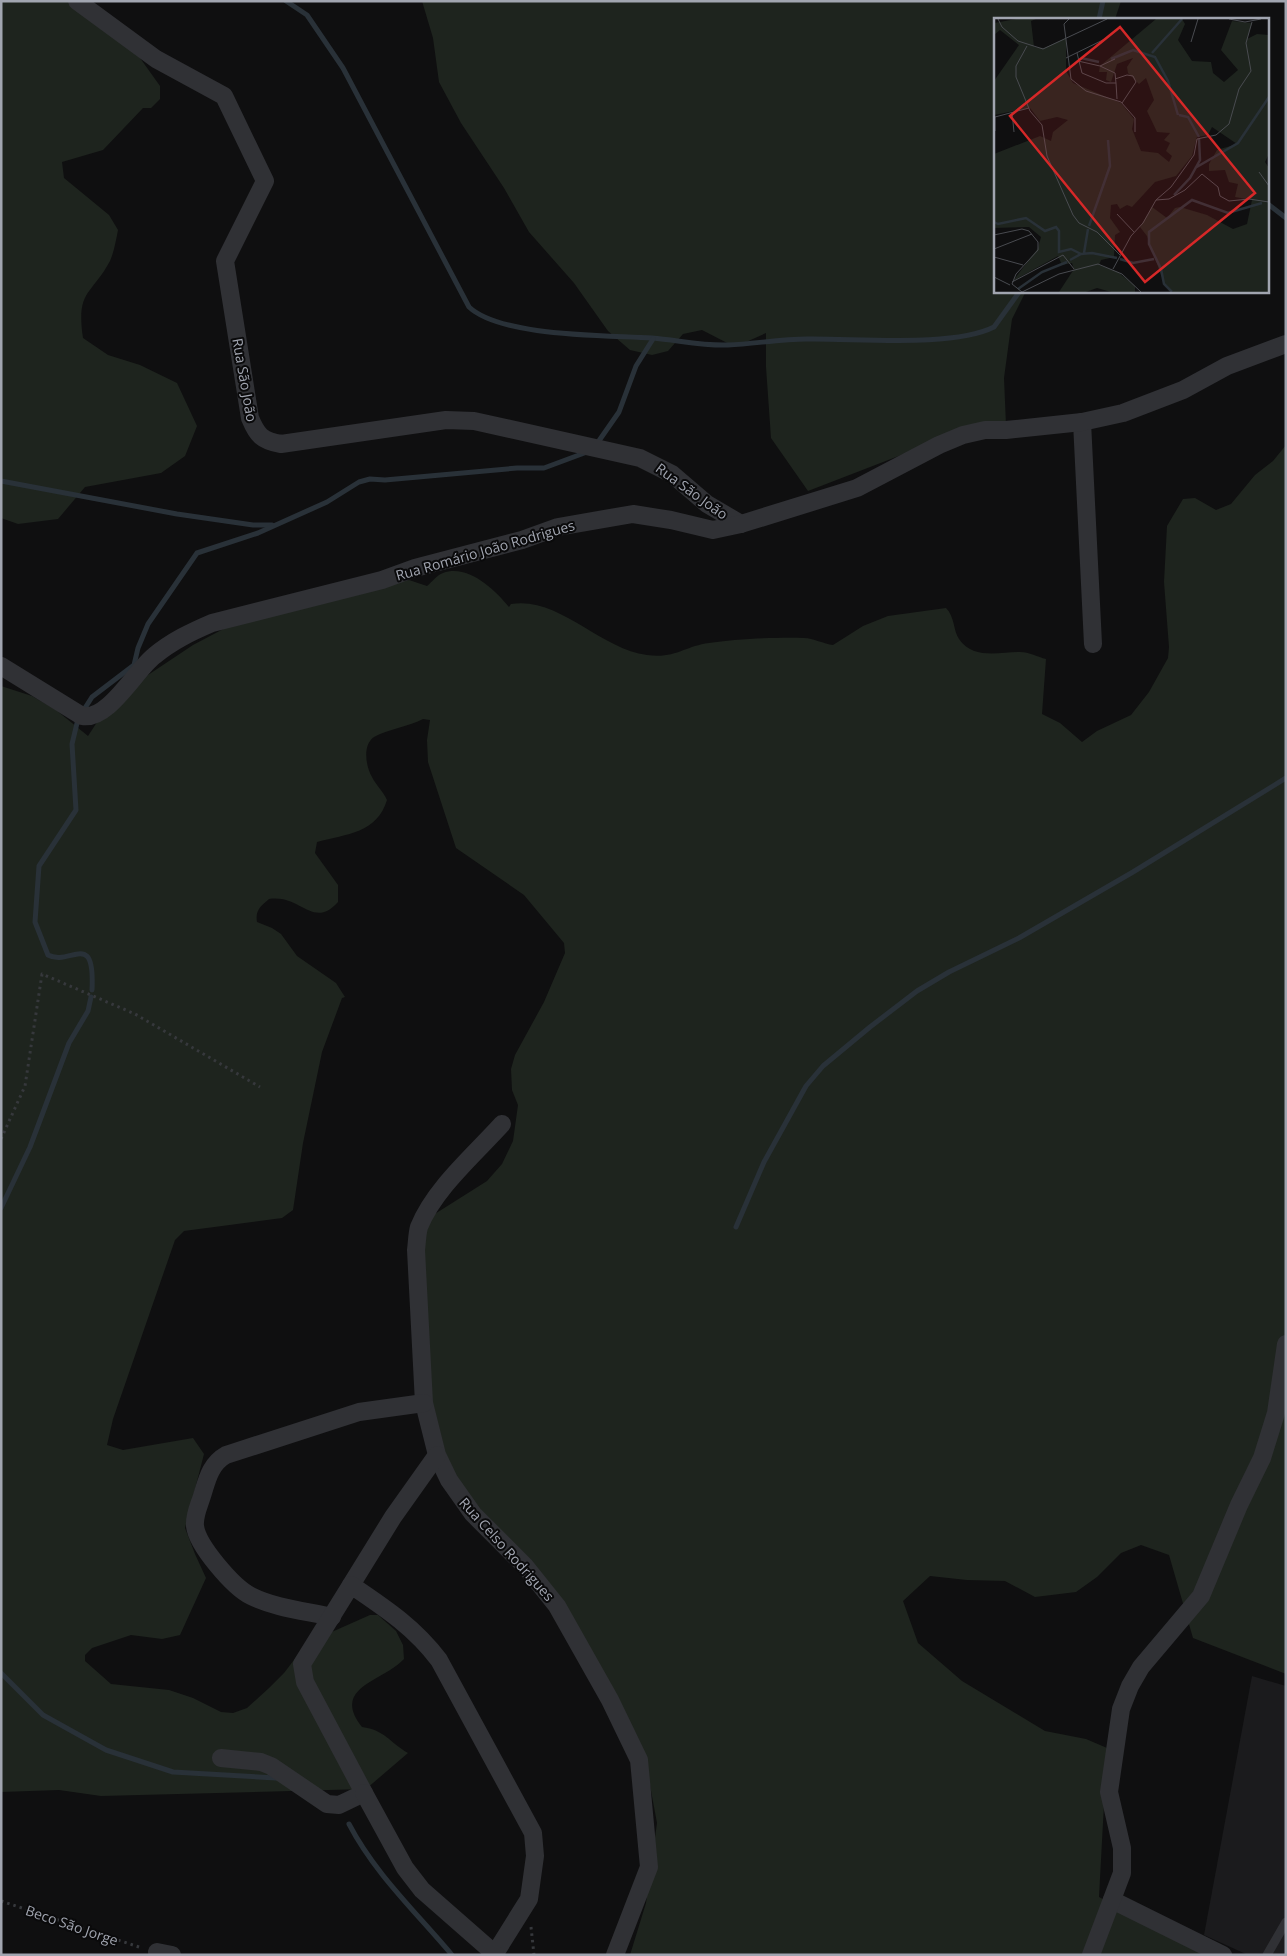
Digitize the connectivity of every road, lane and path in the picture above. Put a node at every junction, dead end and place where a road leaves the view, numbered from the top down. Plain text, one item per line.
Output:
1 (77, 1) edge
2 (1286, 344) edge
3 (1082, 422) junction
4 (741, 524) junction
5 (1092, 644) dead end
6 (1, 666) edge
7 (260, 1087) dead end
8 (502, 1124) dead end
9 (1, 1140) edge
10 (1286, 1344) edge
11 (424, 1403) junction
12 (437, 1455) junction
13 (351, 1585) junction
14 (332, 1617) junction
15 (221, 1758) dead end
16 (364, 1793) junction
17 (1112, 1900) junction
18 (1, 1902) edge
19 (1286, 1922) edge
20 (164, 1953) edge
21 (494, 1955) edge
22 (616, 1955) edge
23 (1091, 1955) edge
24 (1223, 1955) edge
25 (1267, 1955) edge

1 - 4 street, Rua São João
2 - 3 street, Rua Romário João Rodrigues
3 - 4 street, Rua Romário João Rodrigues
3 - 5 street
4 - 6 street, Rua Romário João Rodrigues
7 - 9 path
8 - 11 street, Rua Celso Rodrigues
10 - 17 street
11 - 12 street, Rua Celso Rodrigues
11 - 14 street
12 - 13 street
12 - 22 street, Rua Celso Rodrigues
13 - 14 street
13 - 21 street
14 - 16 street
15 - 16 street
16 - 21 street
17 - 23 street
17 - 24 street
18 - 20 path, Beco São Jorge
19 - 25 lane

